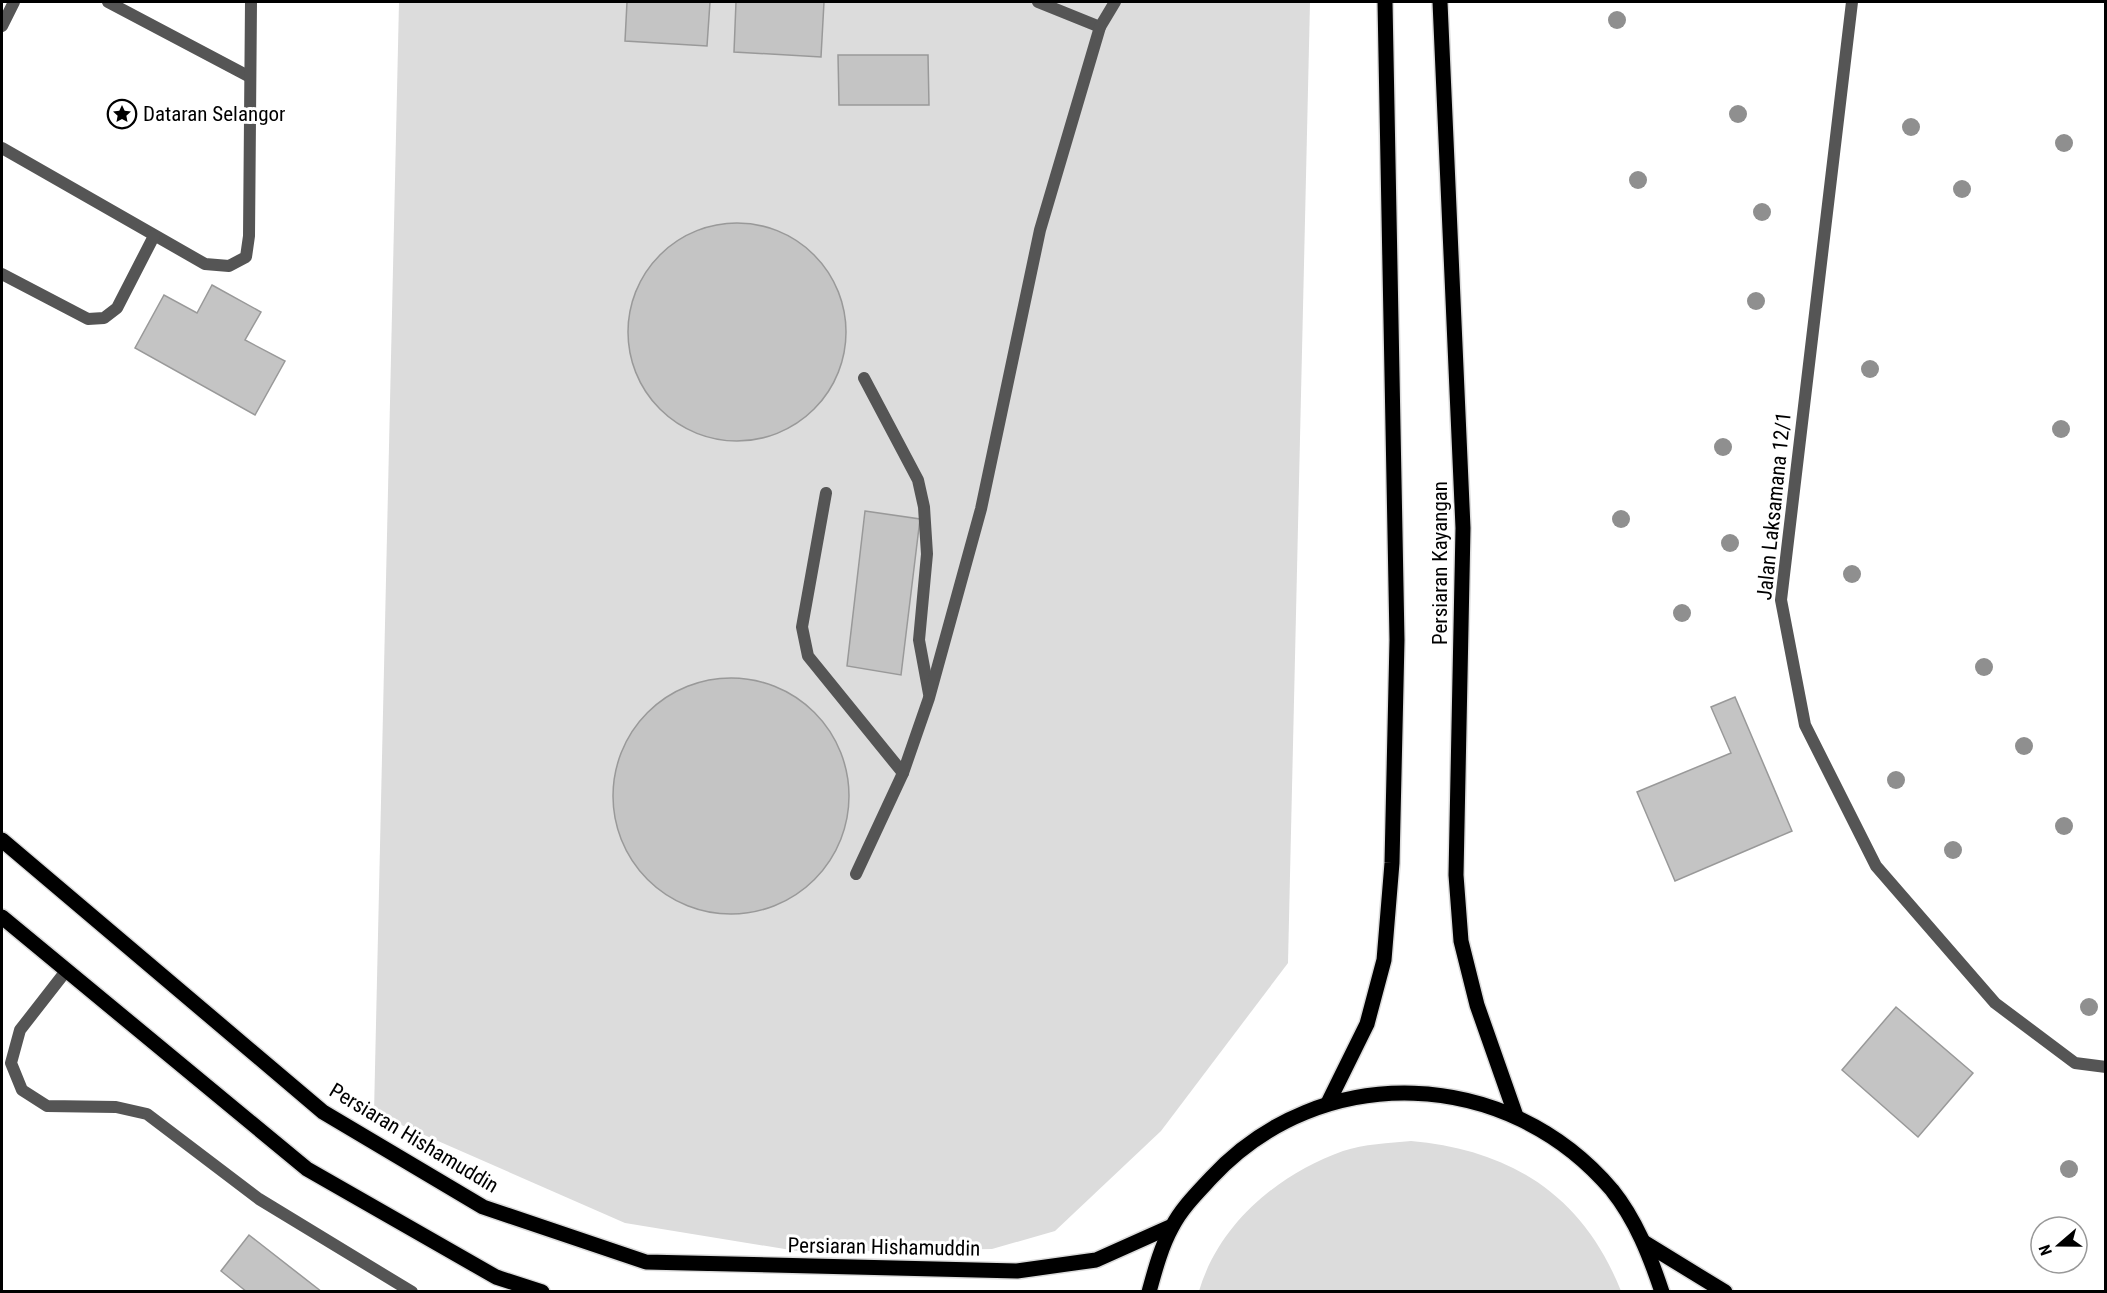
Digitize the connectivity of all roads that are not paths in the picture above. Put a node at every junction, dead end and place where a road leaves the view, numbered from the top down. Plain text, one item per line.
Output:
1 (14, 2) edge
2 (108, 2) edge
3 (251, 2) edge
4 (1038, 2) edge
5 (1115, 2) edge
6 (1385, 2) edge
7 (1440, 2) edge
8 (1852, 2) edge
9 (2, 26) edge
10 (1100, 27) junction
11 (250, 77) junction
12 (2, 148) edge
13 (154, 236) junction
14 (2, 274) edge
15 (864, 378) dead end
16 (826, 493) dead end
17 (929, 698) junction
18 (903, 773) junction
19 (2, 840) edge
20 (856, 874) dead end
21 (2, 917) edge
22 (66, 970) junction
23 (2106, 1067) edge
24 (1328, 1103) junction
25 (1515, 1116) junction
26 (1172, 1226) junction
27 (1645, 1243) junction
28 (412, 1292) edge
29 (542, 1292) edge
30 (1149, 1292) edge
31 (1662, 1292) edge
32 (1725, 1292) edge

1 - 9 street
2 - 11 street
3 - 11 street
4 - 10 street
5 - 10 street
6 - 24 main road, Persiaran Kayangan
7 - 25 main road, Persiaran Kayangan
8 - 23 street, Jalan Laksamana 12/1
10 - 17 street
11 - 13 street
12 - 13 street
13 - 14 street
15 - 17 street
16 - 18 street
17 - 18 street
18 - 20 street
19 - 26 main road, Persiaran Hishamuddin
21 - 22 main road
22 - 28 street
22 - 29 main road
24 - 25 main road
24 - 26 main road
25 - 27 main road
26 - 30 main road
27 - 31 main road
27 - 32 main road

